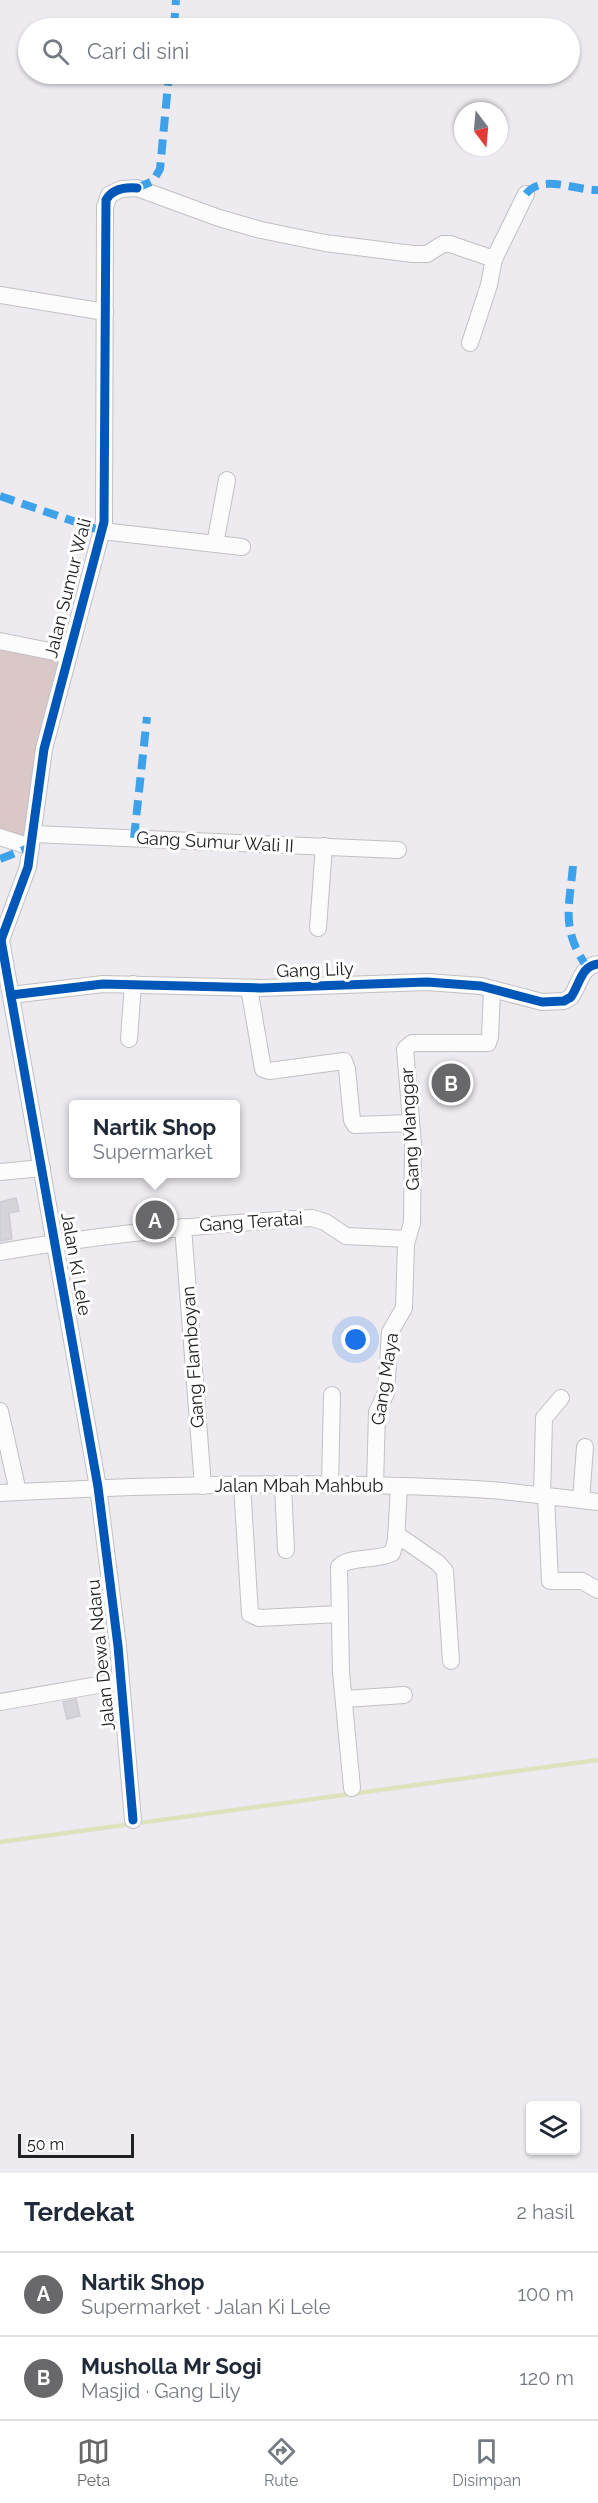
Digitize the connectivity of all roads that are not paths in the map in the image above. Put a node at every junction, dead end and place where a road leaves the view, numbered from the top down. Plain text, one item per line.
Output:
1 (526, 194) dead end
2 (494, 259) junction
3 (0, 295) edge
4 (105, 312) junction
5 (470, 343) dead end
6 (227, 480) dead end
7 (102, 531) junction
8 (215, 544) junction
9 (242, 547) dead end
10 (0, 641) edge
11 (69, 656) junction
12 (0, 837) edge
13 (32, 840) junction
14 (324, 846) junction
15 (398, 850) dead end
16 (318, 928) dead end
17 (1, 940) edge
18 (598, 964) edge
19 (134, 984) junction
20 (249, 988) junction
21 (492, 989) junction
22 (11, 995) junction
23 (129, 1040) dead end
24 (411, 1123) junction
25 (42, 1168) junction
26 (0, 1172) edge
27 (183, 1227) junction
28 (407, 1239) junction
29 (56, 1242) junction
30 (0, 1252) edge
31 (332, 1395) dead end
32 (561, 1398) dead end
33 (0, 1411) edge
34 (585, 1447) dead end
35 (242, 1485) junction
36 (203, 1486) junction
37 (283, 1486) junction
38 (330, 1486) junction
39 (375, 1486) junction
40 (98, 1487) junction
41 (399, 1487) junction
42 (18, 1492) junction
43 (0, 1493) edge
44 (544, 1496) junction
45 (590, 1501) edge
46 (396, 1534) junction
47 (286, 1550) dead end
48 (598, 1590) edge
49 (340, 1614) junction
50 (451, 1661) dead end
51 (121, 1681) junction
52 (404, 1695) dead end
53 (345, 1699) junction
54 (0, 1702) edge
55 (352, 1788) dead end
56 (133, 1820) dead end

1 - 2 street
2 - 4 street, Jalan Sumur Wali
2 - 5 street
3 - 4 street
4 - 7 street, Jalan Sumur Wali
6 - 8 street
7 - 8 street
7 - 11 street, Jalan Sumur Wali
8 - 9 street
10 - 11 street
11 - 13 street, Jalan Sumur Wali
12 - 13 street, Gang Sumur Wali II
13 - 14 street, Gang Sumur Wali II
13 - 17 street, Jalan Sumur Wali
14 - 15 street, Gang Sumur Wali II
14 - 16 street
17 - 22 street, Jalan Ki Lele
18 - 21 street, Gang Lily
19 - 20 street, Gang Lily
19 - 22 street, Gang Lily
19 - 23 street
20 - 21 street, Gang Lily
20 - 24 street
21 - 24 street, Gang Manggar
22 - 25 street, Jalan Ki Lele
24 - 28 street, Gang Manggar
25 - 26 street
25 - 29 street, Jalan Ki Lele
27 - 28 street, Gang Teratai
27 - 29 street, Gang Teratai
27 - 36 street, Gang Flamboyan
28 - 39 street, Gang Maya
29 - 30 street, Gang Teratai
29 - 40 street, Jalan Ki Lele
31 - 38 street
32 - 44 street
33 - 42 street
34 - 45 street
35 - 36 street, Jalan Mbah Mahbub
35 - 37 street, Jalan Mbah Mahbub
35 - 49 street
36 - 40 street, Jalan Mbah Mahbub
37 - 38 street, Jalan Mbah Mahbub
37 - 47 street
38 - 39 street, Jalan Mbah Mahbub
39 - 41 street, Jalan Mbah Mahbub
40 - 42 street, Jalan Mbah Mahbub
40 - 51 street, Jalan Dewa Ndaru
41 - 44 street, Jalan Mbah Mahbub
41 - 46 street
42 - 43 street, Jalan Mbah Mahbub
44 - 45 street, Jalan Mbah Mahbub
44 - 48 street
46 - 49 street
46 - 50 street
49 - 53 street
51 - 54 street
51 - 56 street, Jalan Dewa Ndaru
52 - 53 street
53 - 55 street

